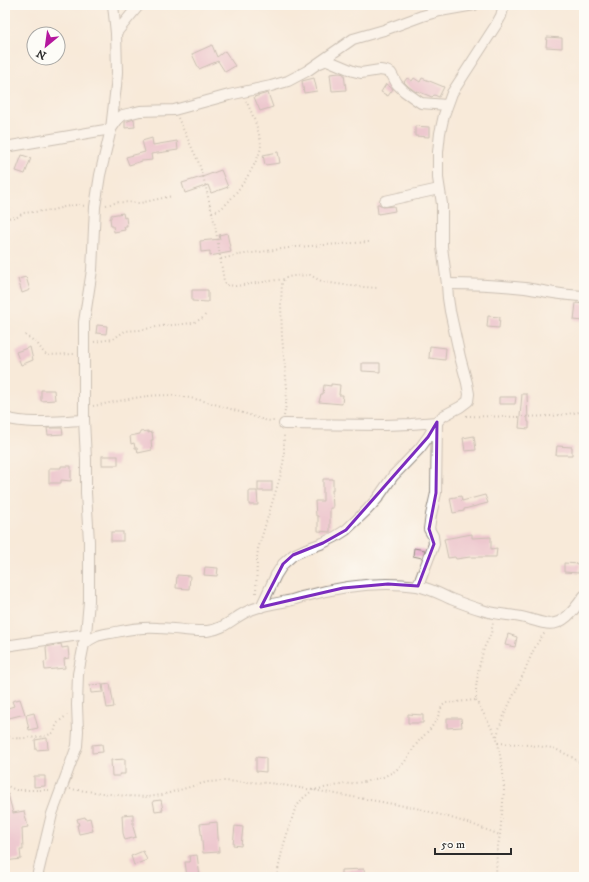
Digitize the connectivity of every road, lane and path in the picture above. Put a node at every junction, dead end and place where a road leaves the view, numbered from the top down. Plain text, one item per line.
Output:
1 (113, 5) edge
2 (139, 5) edge
3 (474, 5) edge
4 (504, 5) edge
5 (116, 33) junction
6 (320, 63) junction
7 (242, 93) junction
8 (447, 105) junction
9 (174, 110) junction
10 (111, 129) junction
11 (5, 147) edge
12 (439, 189) junction
13 (172, 196) dead end
14 (385, 201) dead end
15 (95, 207) junction
16 (212, 212) junction
17 (5, 218) edge
18 (369, 242) dead end
19 (221, 258) junction
20 (284, 279) junction
21 (447, 284) junction
22 (377, 288) dead end
23 (584, 296) edge
24 (206, 314) dead end
25 (25, 335) dead end
26 (83, 349) junction
27 (84, 407) junction
28 (584, 410) edge
29 (461, 416) dead end
30 (5, 418) edge
31 (84, 420) junction
32 (436, 422) junction
33 (284, 424) joint
34 (418, 586) junction
35 (584, 596) edge
36 (256, 608) junction
37 (493, 613) junction
38 (560, 622) junction
39 (86, 634) junction
40 (83, 645) junction
41 (5, 646) edge
42 (476, 700) junction
43 (77, 705) junction
44 (5, 735) edge
45 (497, 738) junction
46 (498, 743) junction
47 (584, 765) edge
48 (5, 785) edge
49 (61, 790) junction
50 (313, 790) junction
51 (500, 835) junction
52 (38, 877) edge
53 (277, 877) edge
54 (496, 877) edge

1 - 5 street
2 - 5 street
3 - 6 street
4 - 8 street
5 - 10 street
6 - 7 street
6 - 8 street
7 - 9 street
7 - 16 path
8 - 12 street
9 - 10 street
9 - 16 path
10 - 11 street
10 - 15 street
12 - 14 street
12 - 21 street
13 - 15 path
15 - 17 path
15 - 26 street
16 - 19 path
18 - 19 path
19 - 20 path
20 - 22 path
20 - 27 path
21 - 23 street
21 - 32 street
24 - 26 path
25 - 26 path
26 - 27 street
27 - 31 street
28 - 29 path
30 - 31 street
31 - 39 street
32 - 33 street
32 - 34 street
32 - 36 street
33 - 36 path
34 - 36 street
34 - 37 street
35 - 38 street
36 - 40 street
37 - 38 street
37 - 42 path
38 - 45 path
39 - 40 street
39 - 41 street
40 - 43 street
42 - 45 path
42 - 50 path
43 - 44 path
43 - 49 street
45 - 46 path
46 - 47 path
46 - 51 path
48 - 49 path
49 - 50 path
49 - 52 street
50 - 51 path
50 - 53 path
51 - 54 path

